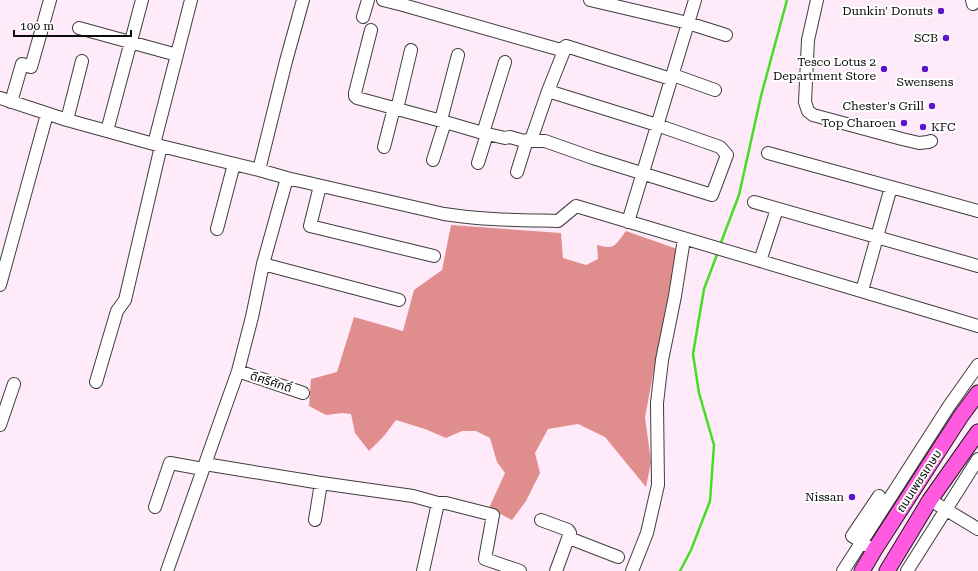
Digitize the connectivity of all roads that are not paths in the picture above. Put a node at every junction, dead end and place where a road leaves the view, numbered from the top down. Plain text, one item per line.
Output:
1 (50, 0) edge
2 (142, 0) edge
3 (191, 0) edge
4 (303, 0) edge
5 (368, 0) edge
6 (383, 0) edge
7 (590, 0) edge
8 (695, 0) edge
9 (817, 0) edge
10 (363, 17) dead end
11 (688, 23) junction
12 (79, 28) dead end
13 (371, 30) dead end
14 (726, 35) dead end
15 (130, 41) junction
16 (566, 46) junction
17 (412, 50) dead end
18 (177, 54) junction
19 (458, 55) dead end
20 (82, 61) dead end
21 (505, 62) dead end
22 (672, 77) junction
23 (716, 90) dead end
24 (548, 91) junction
25 (5, 100) edge
26 (396, 109) junction
27 (47, 114) junction
28 (67, 120) junction
29 (443, 121) junction
30 (657, 125) junction
31 (107, 132) junction
32 (485, 133) junction
33 (529, 140) junction
34 (931, 141) dead end
35 (158, 145) junction
36 (384, 147) dead end
37 (768, 153) dead end
38 (433, 160) dead end
39 (478, 163) dead end
40 (234, 164) junction
41 (259, 170) junction
42 (517, 172) dead end
43 (643, 174) junction
44 (288, 178) junction
45 (320, 186) junction
46 (891, 187) junction
47 (754, 202) dead end
48 (777, 209) junction
49 (978, 211) edge
50 (628, 222) junction
51 (217, 228) dead end
52 (877, 237) junction
53 (684, 240) junction
54 (434, 256) dead end
55 (760, 261) junction
56 (263, 264) junction
57 (978, 266) edge
58 (0, 285) edge
59 (862, 291) junction
60 (399, 300) dead end
61 (978, 326) edge
62 (978, 365) edge
63 (238, 371) junction
64 (96, 382) dead end
65 (14, 384) dead end
66 (303, 393) dead end
67 (978, 393) edge
68 (0, 425) edge
69 (978, 432) edge
70 (978, 459) edge
71 (204, 467) junction
72 (322, 483) junction
73 (879, 496) dead end
74 (930, 500) junction
75 (438, 503) junction
76 (155, 507) dead end
77 (946, 510) junction
78 (315, 520) dead end
79 (541, 520) dead end
80 (978, 529) edge
81 (569, 538) junction
82 (868, 546) junction
83 (618, 557) dead end
84 (167, 571) edge
85 (423, 571) edge
86 (520, 571) edge
87 (556, 571) edge
88 (632, 571) edge
89 (843, 571) edge
90 (862, 571) edge
91 (887, 571) edge
92 (907, 571) edge

1 - 25 street
2 - 15 street
3 - 18 street
4 - 41 street
5 - 10 street
6 - 16 street
7 - 11 street
8 - 11 street
9 - 34 street
11 - 14 street
11 - 22 street
12 - 15 street
13 - 26 street
15 - 18 street
15 - 31 street
16 - 22 street
16 - 24 street
17 - 26 street
18 - 35 street
19 - 29 street
20 - 28 street
21 - 32 street
22 - 23 street
22 - 30 street
24 - 30 street
24 - 33 street
25 - 27 street
26 - 29 street
26 - 36 street
27 - 28 street
27 - 58 street
28 - 31 street
29 - 32 street
29 - 38 street
30 - 43 street
30 - 43 street
31 - 35 street
32 - 33 street
32 - 39 street
33 - 42 street
33 - 43 street
35 - 40 street
35 - 64 street
37 - 46 street
40 - 41 street
40 - 51 street
41 - 44 street
43 - 50 street
44 - 45 street
44 - 56 street
45 - 50 street
45 - 54 street
46 - 49 street
46 - 52 street
47 - 48 street
48 - 52 street
48 - 55 street
50 - 53 street
52 - 57 street
52 - 59 street
53 - 55 street
53 - 88 street
55 - 59 street
56 - 60 street
56 - 63 street
59 - 61 street
62 - 82 street
63 - 66 street, ดีศรีศักดิ์
63 - 71 street
65 - 68 street
67 - 82 main road, ถนนเพชรเกษม
69 - 74 main road, ถนนเพชรเกษม
70 - 77 street
71 - 72 street
71 - 76 street
71 - 84 street
72 - 75 street
72 - 78 street
73 - 82 street
74 - 77 street
74 - 91 main road, ถนนเพชรเกษม
75 - 85 street
75 - 86 street
77 - 80 street
77 - 92 street
79 - 81 street
81 - 83 street
81 - 87 street
82 - 89 street
82 - 90 main road, ถนนเพชรเกษม

